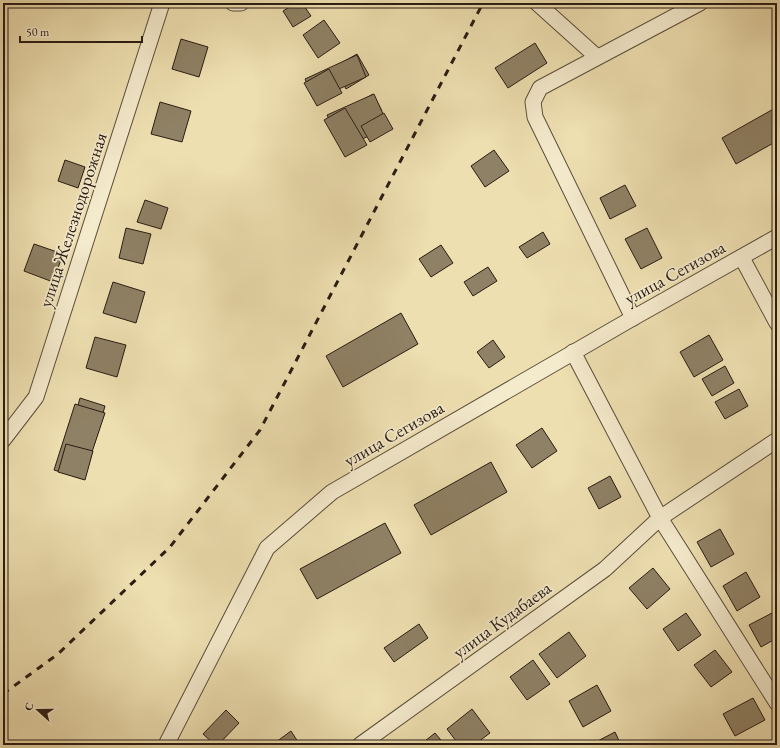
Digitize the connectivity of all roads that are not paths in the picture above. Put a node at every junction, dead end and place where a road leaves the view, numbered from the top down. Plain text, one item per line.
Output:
1 (162, 3) edge
2 (233, 3) edge
3 (241, 3) edge
4 (537, 3) edge
5 (700, 3) edge
6 (598, 57) junction
7 (777, 238) edge
8 (742, 258) junction
9 (633, 318) junction
10 (777, 324) edge
11 (573, 352) junction
12 (3, 440) edge
13 (777, 440) edge
14 (660, 518) junction
15 (777, 703) edge
16 (166, 745) edge
17 (360, 745) edge

1 - 12 street, улица Железнодорожная
2 - 3 street
4 - 6 street
5 - 6 street
6 - 9 street
7 - 8 street, улица Сегизова
8 - 9 street, улица Сегизова
8 - 10 street, улица Сегизова
9 - 11 street, улица Сегизова
11 - 14 street
11 - 16 street, улица Сегизова
13 - 14 street, улица Кудабаева
14 - 15 street
14 - 17 street, улица Кудабаева

